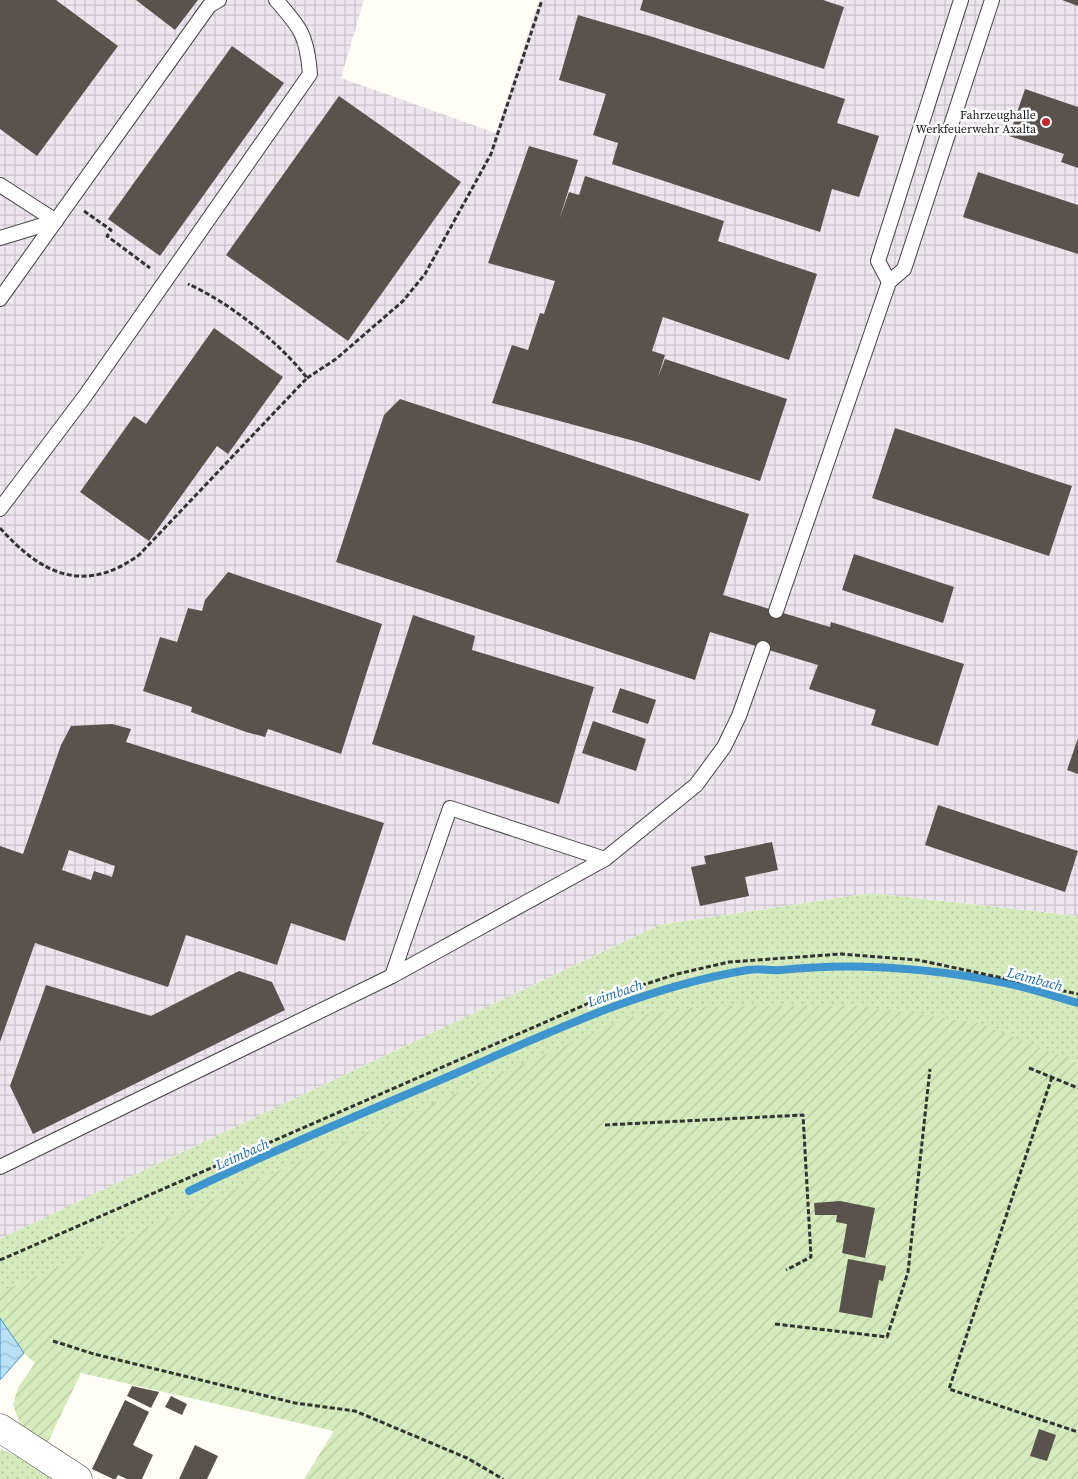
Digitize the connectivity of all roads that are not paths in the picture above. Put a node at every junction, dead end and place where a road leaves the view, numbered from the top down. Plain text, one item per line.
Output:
1 (219, 0) edge
2 (276, 0) edge
3 (961, 0) edge
4 (992, 0) edge
5 (0, 185) edge
6 (56, 221) junction
7 (0, 238) edge
8 (889, 282) junction
9 (0, 300) edge
10 (0, 508) edge
11 (776, 611) dead end
12 (763, 648) dead end
13 (605, 859) junction
14 (392, 976) junction
15 (0, 1167) edge
16 (0, 1428) edge
17 (78, 1479) edge

1 - 6 lane
2 - 10 lane
3 - 8 lane
4 - 8 lane
5 - 6 lane
6 - 7 lane
6 - 9 lane
8 - 11 lane
12 - 13 lane
13 - 14 lane
13 - 14 lane
14 - 15 lane
16 - 17 street

